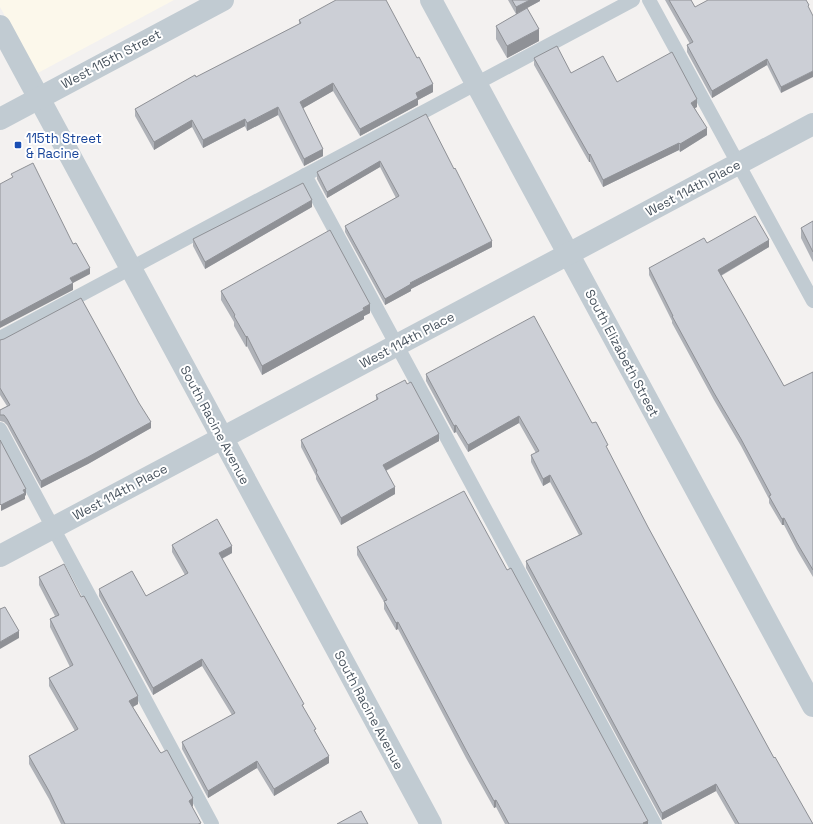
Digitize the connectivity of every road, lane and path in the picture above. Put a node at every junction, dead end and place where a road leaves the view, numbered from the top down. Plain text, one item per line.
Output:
1 (223, 0) edge
2 (431, 0) edge
3 (633, 0) edge
4 (649, 0) edge
5 (0, 26) edge
6 (476, 83) junction
7 (39, 98) junction
8 (0, 119) edge
9 (813, 124) edge
10 (738, 164) junction
11 (305, 175) junction
12 (568, 254) junction
13 (131, 268) junction
14 (813, 301) edge
15 (0, 338) edge
16 (397, 345) junction
17 (0, 429) edge
18 (222, 438) junction
19 (53, 528) junction
20 (0, 556) edge
21 (813, 706) edge
22 (212, 824) edge
23 (431, 824) edge
24 (655, 824) edge

1 - 7 street, West 115th Street
2 - 6 street, South Elizabeth Street
3 - 6 lane
4 - 10 lane
5 - 7 street, South Racine Avenue
6 - 11 lane
6 - 12 street, South Elizabeth Street
7 - 8 street, West 115th Street
7 - 13 street, South Racine Avenue
9 - 10 street, West 114th Place
10 - 12 street, West 114th Place
10 - 14 lane
11 - 13 lane
11 - 16 lane
12 - 16 street, West 114th Place
12 - 21 street, South Elizabeth Street
13 - 15 lane
13 - 18 street, South Racine Avenue
16 - 18 street, West 114th Place
16 - 24 lane
17 - 19 lane
18 - 19 street, West 114th Place
18 - 23 street, South Racine Avenue
19 - 20 street, West 114th Place
19 - 22 lane

